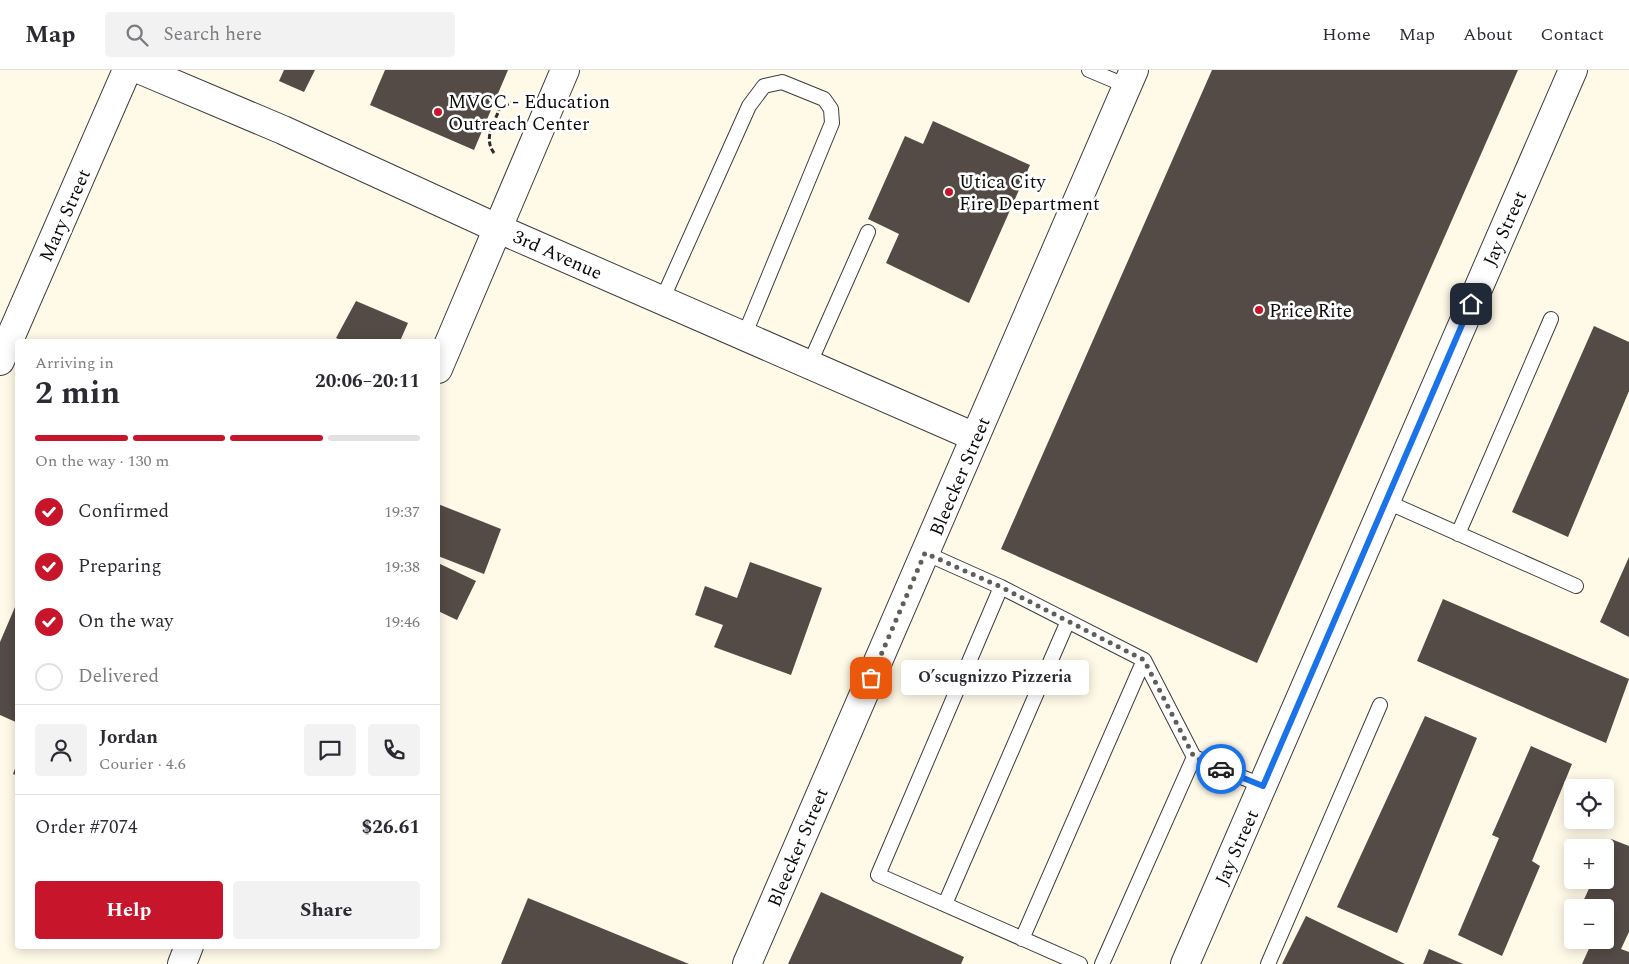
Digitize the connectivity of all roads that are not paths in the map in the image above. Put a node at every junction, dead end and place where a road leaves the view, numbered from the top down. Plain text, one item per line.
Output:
1 (128, 70) edge
2 (141, 70) edge
3 (565, 70) edge
4 (1089, 70) edge
5 (1573, 70) edge
6 (1131, 78) edge
7 (499, 229) junction
8 (868, 232) dead end
9 (662, 300) junction
10 (1551, 319) dead end
11 (744, 336) junction
12 (0, 361) edge
13 (440, 364) edge
14 (809, 365) junction
15 (975, 437) junction
16 (1385, 501) junction
17 (1458, 534) junction
18 (925, 553) junction
19 (1576, 586) dead end
20 (1001, 587) junction
21 (1068, 621) junction
22 (1144, 660) junction
23 (1380, 705) dead end
24 (1194, 757) junction
25 (1263, 786) junction
26 (945, 904) junction
27 (1022, 939) junction
28 (188, 949) edge
29 (182, 964) edge
30 (747, 964) edge
31 (1080, 964) edge
32 (1102, 964) edge
33 (1185, 964) edge
34 (1268, 964) edge

1 - 12 street, Mary Street
2 - 7 street, 3rd Avenue
3 - 7 street
4 - 6 lane
5 - 16 street, Jay Street
6 - 15 street, Bleecker Street
7 - 9 street, 3rd Avenue
7 - 13 street
8 - 14 lane
9 - 11 street, 3rd Avenue
9 - 11 lane
10 - 17 lane
11 - 14 street, 3rd Avenue
14 - 15 street, 3rd Avenue
15 - 18 street, Bleecker Street
16 - 17 lane
16 - 25 street, Jay Street
17 - 19 lane
18 - 20 lane
18 - 30 street, Bleecker Street
20 - 21 lane
20 - 26 lane
21 - 22 lane
21 - 26 lane
22 - 24 lane
22 - 27 lane
23 - 34 lane
24 - 25 lane
24 - 32 lane
25 - 33 street, Jay Street
26 - 27 lane
27 - 31 lane
28 - 29 street

